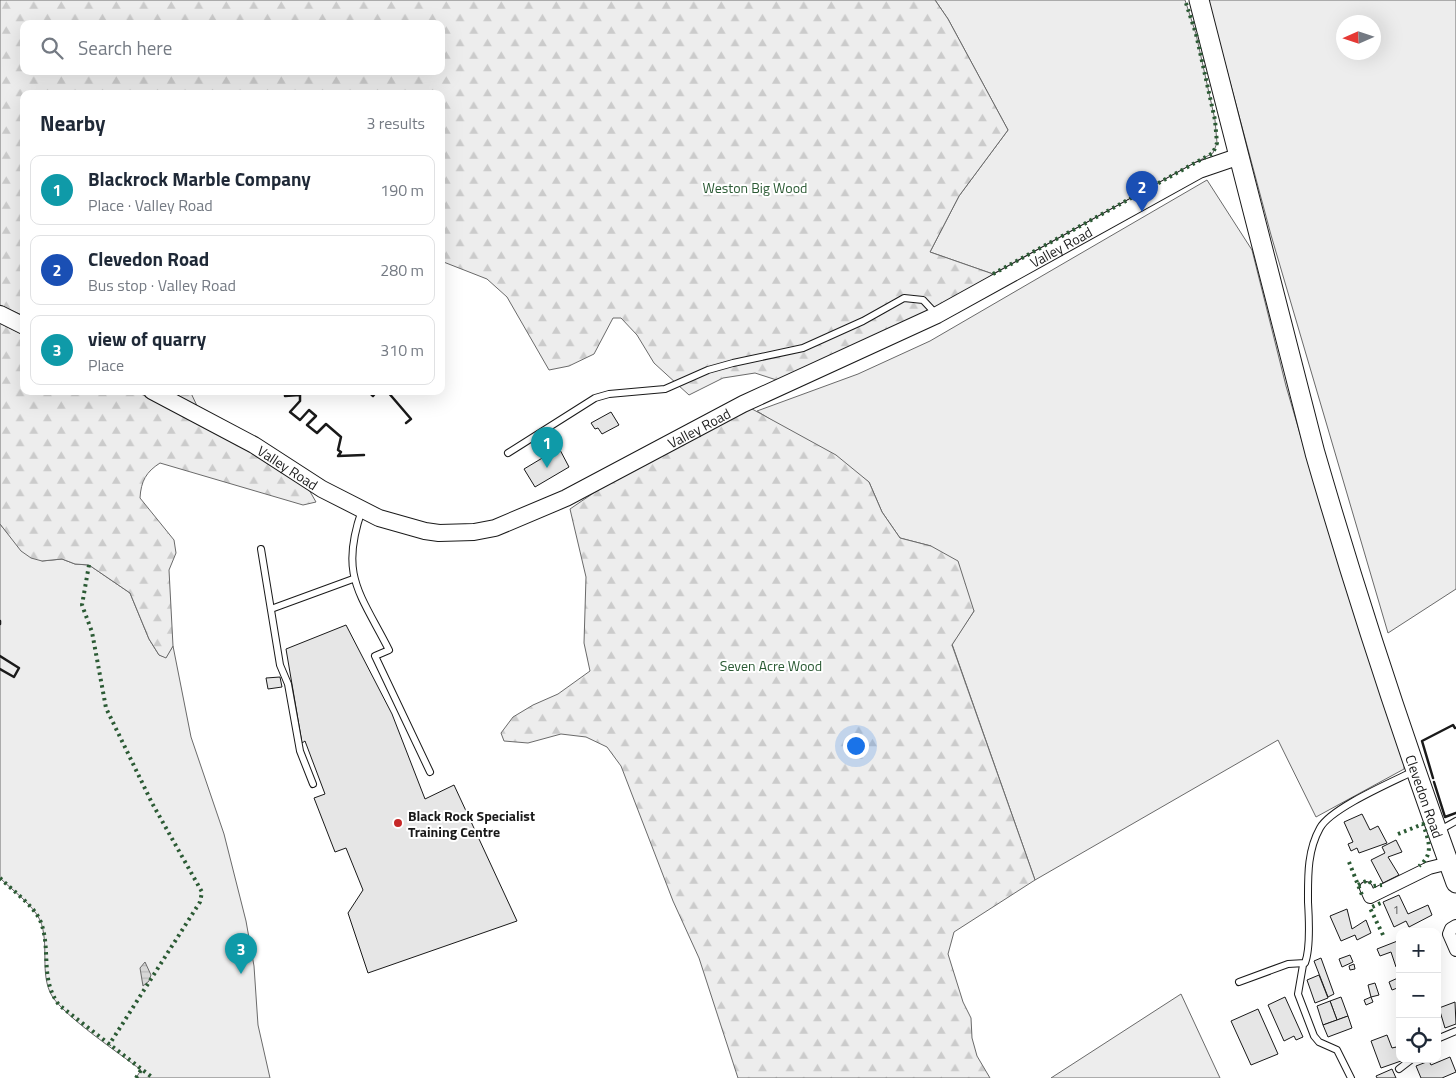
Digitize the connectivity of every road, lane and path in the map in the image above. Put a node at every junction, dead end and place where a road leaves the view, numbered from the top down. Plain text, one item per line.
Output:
1 (1199, 0) edge
2 (1240, 156) junction
3 (0, 314) edge
4 (937, 315) junction
5 (20, 324) edge
6 (160, 395) edge
7 (508, 453) dead end
8 (362, 510) junction
9 (261, 549) dead end
10 (353, 579) junction
11 (271, 609) junction
12 (1416, 770) junction
13 (430, 772) dead end
14 (313, 784) dead end
15 (1456, 820) edge
16 (1437, 831) junction
17 (1449, 863) junction
18 (1456, 882) edge
19 (1366, 888) dead end
20 (1456, 926) edge
21 (1456, 950) edge
22 (1303, 965) junction
23 (1239, 982) dead end
24 (1456, 1031) edge
25 (1441, 1037) edge
26 (1407, 1063) edge
27 (1399, 1069) dead end
28 (1350, 1078) edge

1 - 2 main road, Clevedon Road
2 - 4 street, Valley Road
2 - 12 main road, Clevedon Road
3 - 5 street
4 - 7 lane
4 - 8 street, Valley Road
6 - 8 street, Valley Road
8 - 10 lane
9 - 11 lane
10 - 11 lane
10 - 13 lane
11 - 14 lane
12 - 16 main road, Clevedon Road
12 - 22 lane
15 - 16 lane
16 - 17 main road, Clevedon Road
17 - 18 main road, Clevedon Road
17 - 19 street
20 - 21 street
22 - 23 lane
22 - 28 lane
24 - 25 lane
26 - 27 lane

